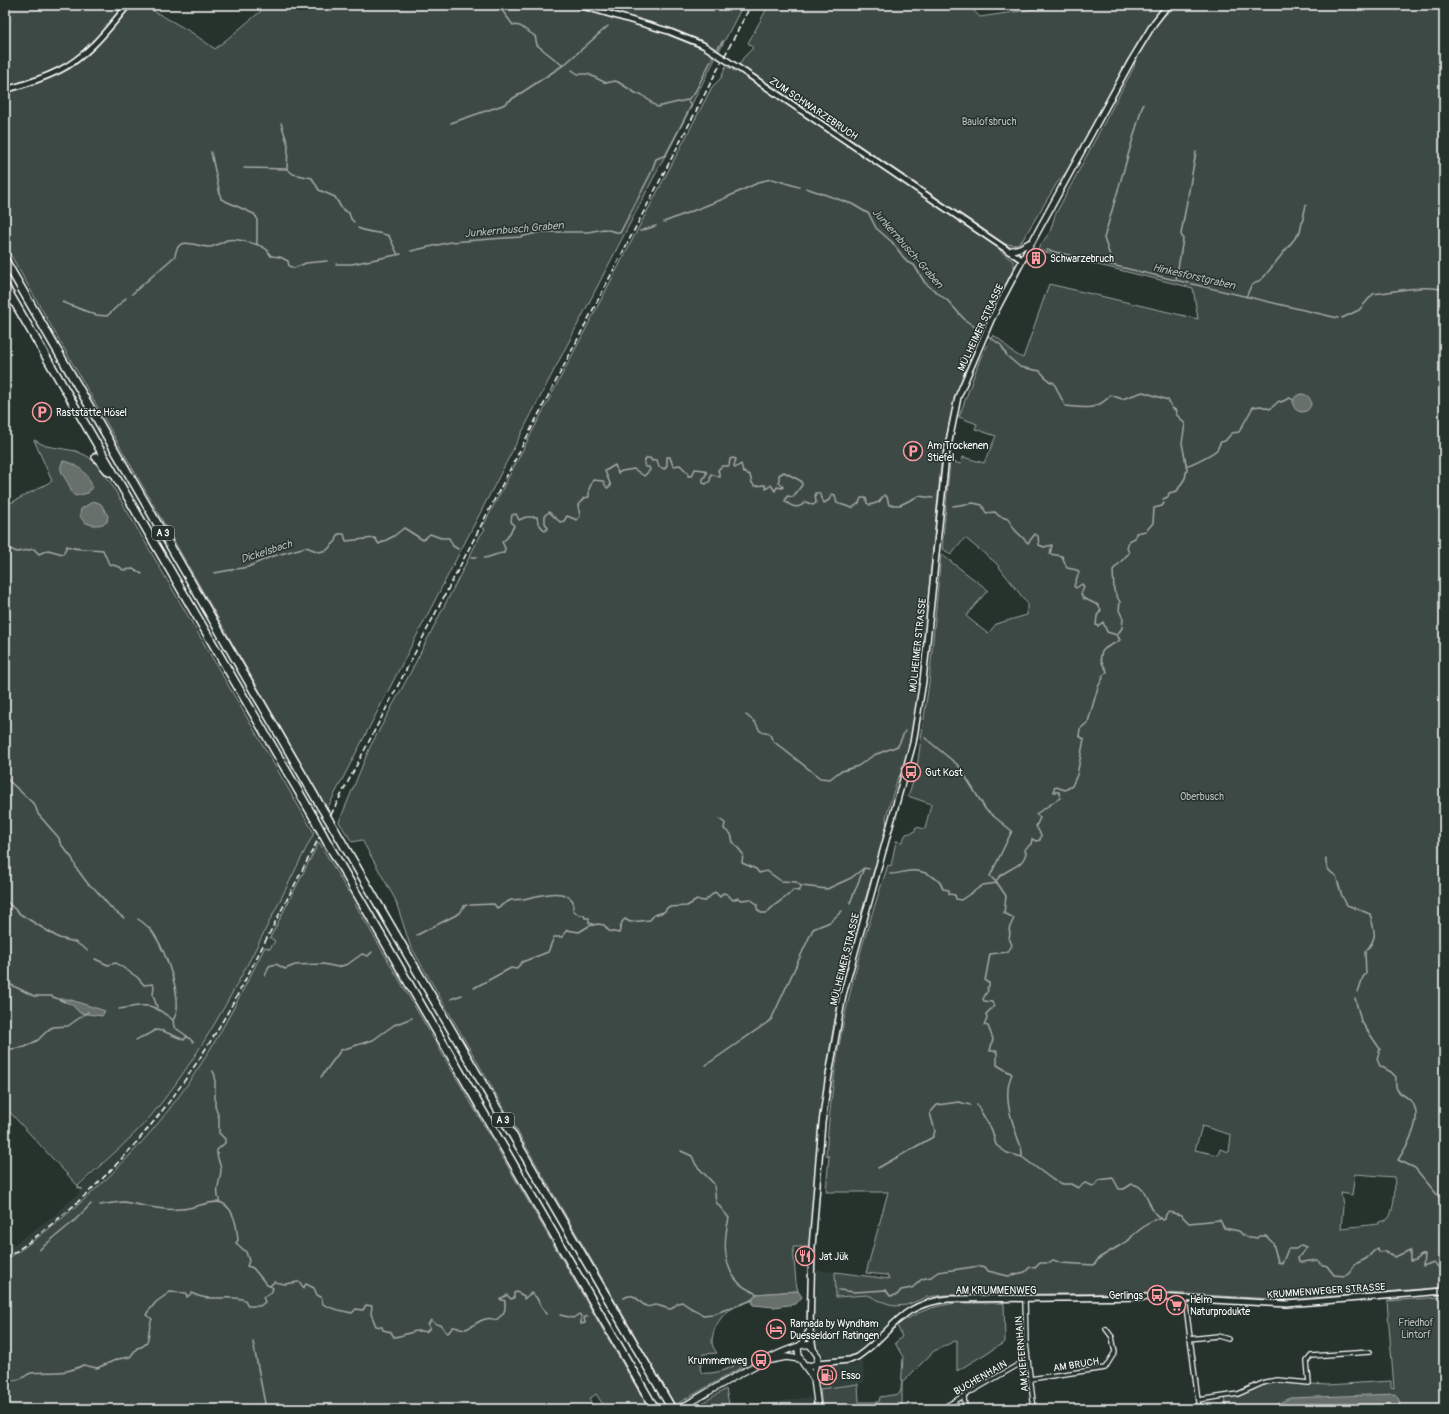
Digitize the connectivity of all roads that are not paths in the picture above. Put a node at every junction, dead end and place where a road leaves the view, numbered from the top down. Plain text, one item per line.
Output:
1 (128, 5) edge
2 (579, 5) edge
3 (1168, 5) edge
4 (5, 90) edge
5 (1032, 242) junction
6 (1009, 251) junction
7 (5, 260) edge
8 (1022, 260) junction
9 (5, 286) edge
10 (96, 457) dead end
11 (120, 485) junction
12 (1444, 1291) edge
13 (1184, 1298) junction
14 (1025, 1299) junction
15 (1106, 1329) dead end
16 (810, 1330) junction
17 (1189, 1339) junction
18 (1228, 1339) dead end
19 (800, 1345) junction
20 (813, 1348) junction
21 (1370, 1352) dead end
22 (818, 1356) junction
23 (800, 1359) junction
24 (1028, 1359) junction
25 (829, 1361) junction
26 (816, 1364) junction
27 (806, 1366) junction
28 (747, 1370) junction
29 (814, 1379) junction
30 (1030, 1379) junction
31 (964, 1396) junction
32 (1198, 1400) junction
33 (681, 1408) edge
34 (655, 1409) edge
35 (672, 1409) edge
36 (818, 1409) edge
37 (941, 1409) edge
38 (965, 1409) edge
39 (1034, 1409) edge
40 (1199, 1409) edge

1 - 4 street
2 - 6 street, ZUM SCHWARZEBRUCH, bridge
3 - 5 main road, MÜLHEIMER STRASSE
5 - 6 main road
5 - 8 main road, MÜLHEIMER STRASSE
6 - 8 street, ZUM SCHWARZEBRUCH
7 - 35 highway, A 3, bridge
8 - 16 main road, MÜLHEIMER STRASSE
9 - 11 highway, A 3
10 - 11 highway
11 - 34 highway, A 3, bridge
12 - 13 main road, KRUMMENWEGER STRASSE
13 - 14 main road, AM KRUMMENWEG
13 - 17 street
14 - 24 street, AM KIEFERNHAIN
14 - 25 main road, AM KRUMMENWEG
15 - 30 street, AM BRUCH
16 - 19 main road, MÜLHEIMER STRASSE
16 - 20 main road, MÜLHEIMER STRASSE
17 - 18 street
17 - 32 street
19 - 20 main road
19 - 23 main road
19 - 28 main road
20 - 22 main road
21 - 32 street
22 - 25 main road, AM KRUMMENWEG
22 - 26 main road
23 - 27 main road
23 - 28 main road
24 - 30 street, AM KIEFERNHAIN
24 - 31 street, BUCHENHAIN
25 - 26 main road, AM KRUMMENWEG
26 - 27 main road
26 - 29 main road
27 - 29 main road
28 - 33 main road
29 - 36 main road
30 - 39 street, AM KIEFERNHAIN
31 - 37 street, BUCHENHAIN
31 - 38 street
32 - 40 street

